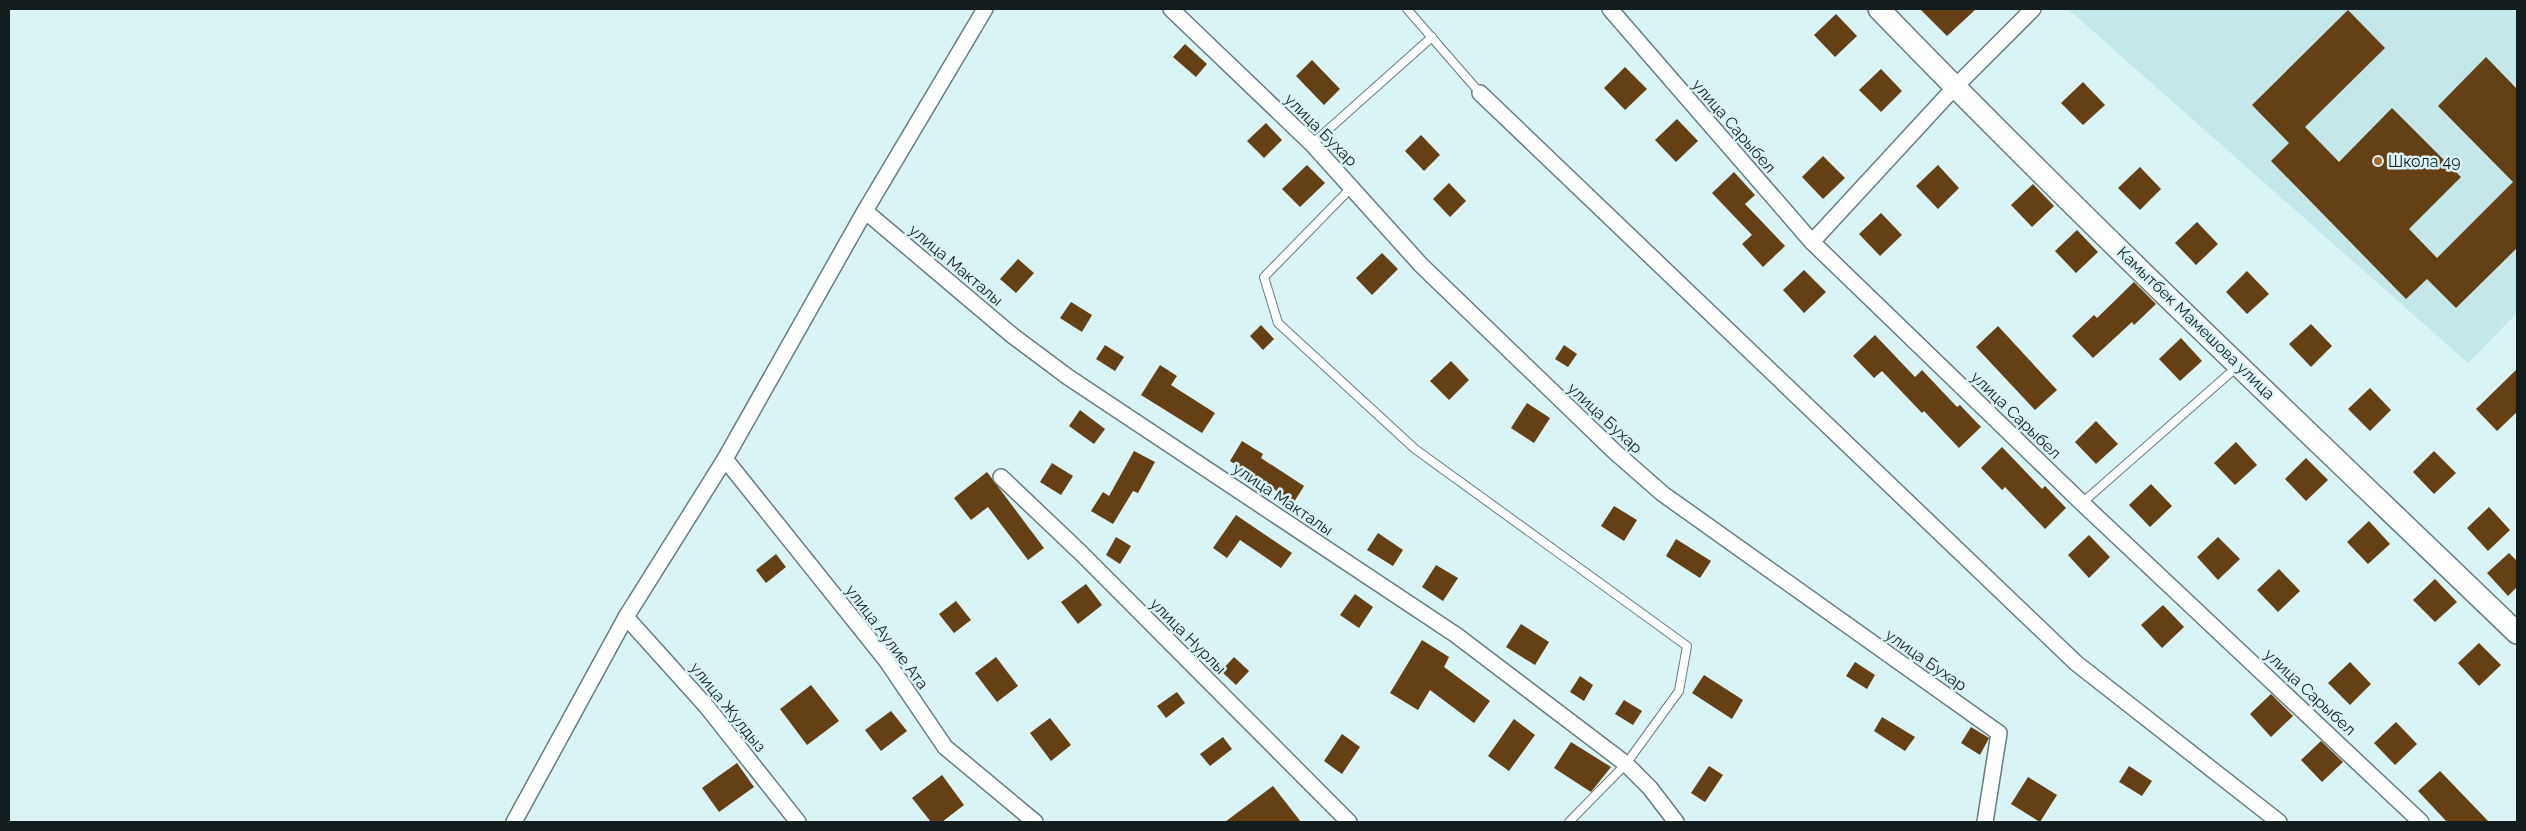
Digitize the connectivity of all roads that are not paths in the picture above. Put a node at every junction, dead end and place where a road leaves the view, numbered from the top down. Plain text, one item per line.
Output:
1 (985, 9) edge
2 (1171, 9) edge
3 (1407, 9) edge
4 (1610, 9) edge
5 (1880, 9) edge
6 (2034, 9) edge
7 (1432, 37) junction
8 (1955, 87) junction
9 (1480, 93) joint
10 (1312, 144) junction
11 (1352, 187) junction
12 (865, 211) junction
13 (1812, 242) junction
14 (2238, 365) junction
15 (725, 459) junction
16 (1001, 477) dead end
17 (2082, 503) junction
18 (626, 617) junction
19 (2517, 633) edge
20 (1626, 764) junction
21 (514, 822) edge
22 (798, 822) edge
23 (1035, 822) edge
24 (1349, 822) edge
25 (1569, 822) edge
26 (1676, 822) edge
27 (1986, 822) edge
28 (2279, 822) edge
29 (2421, 822) edge

1 - 12 street
2 - 10 street, улица Бухар
3 - 7 lane
4 - 13 street, улица Сарыбел
5 - 8 street, Камытбек Мамешова улица
6 - 8 street
7 - 9 lane
7 - 10 lane
8 - 13 street
8 - 14 street, Камытбек Мамешова улица
9 - 28 street
10 - 11 street, улица Бухар
11 - 20 lane
11 - 27 street, улица Бухар
12 - 15 street
12 - 20 street, улица Макталы
13 - 17 street, улица Сарыбел
14 - 17 lane
14 - 19 street, Камытбек Мамешова улица
15 - 18 street
15 - 23 street, улица Аулие Ата
16 - 24 street, улица Нурлы
17 - 29 street, улица Сарыбел
18 - 21 street
18 - 22 street, улица Жулдыз
20 - 25 lane
20 - 26 street, улица Макталы

